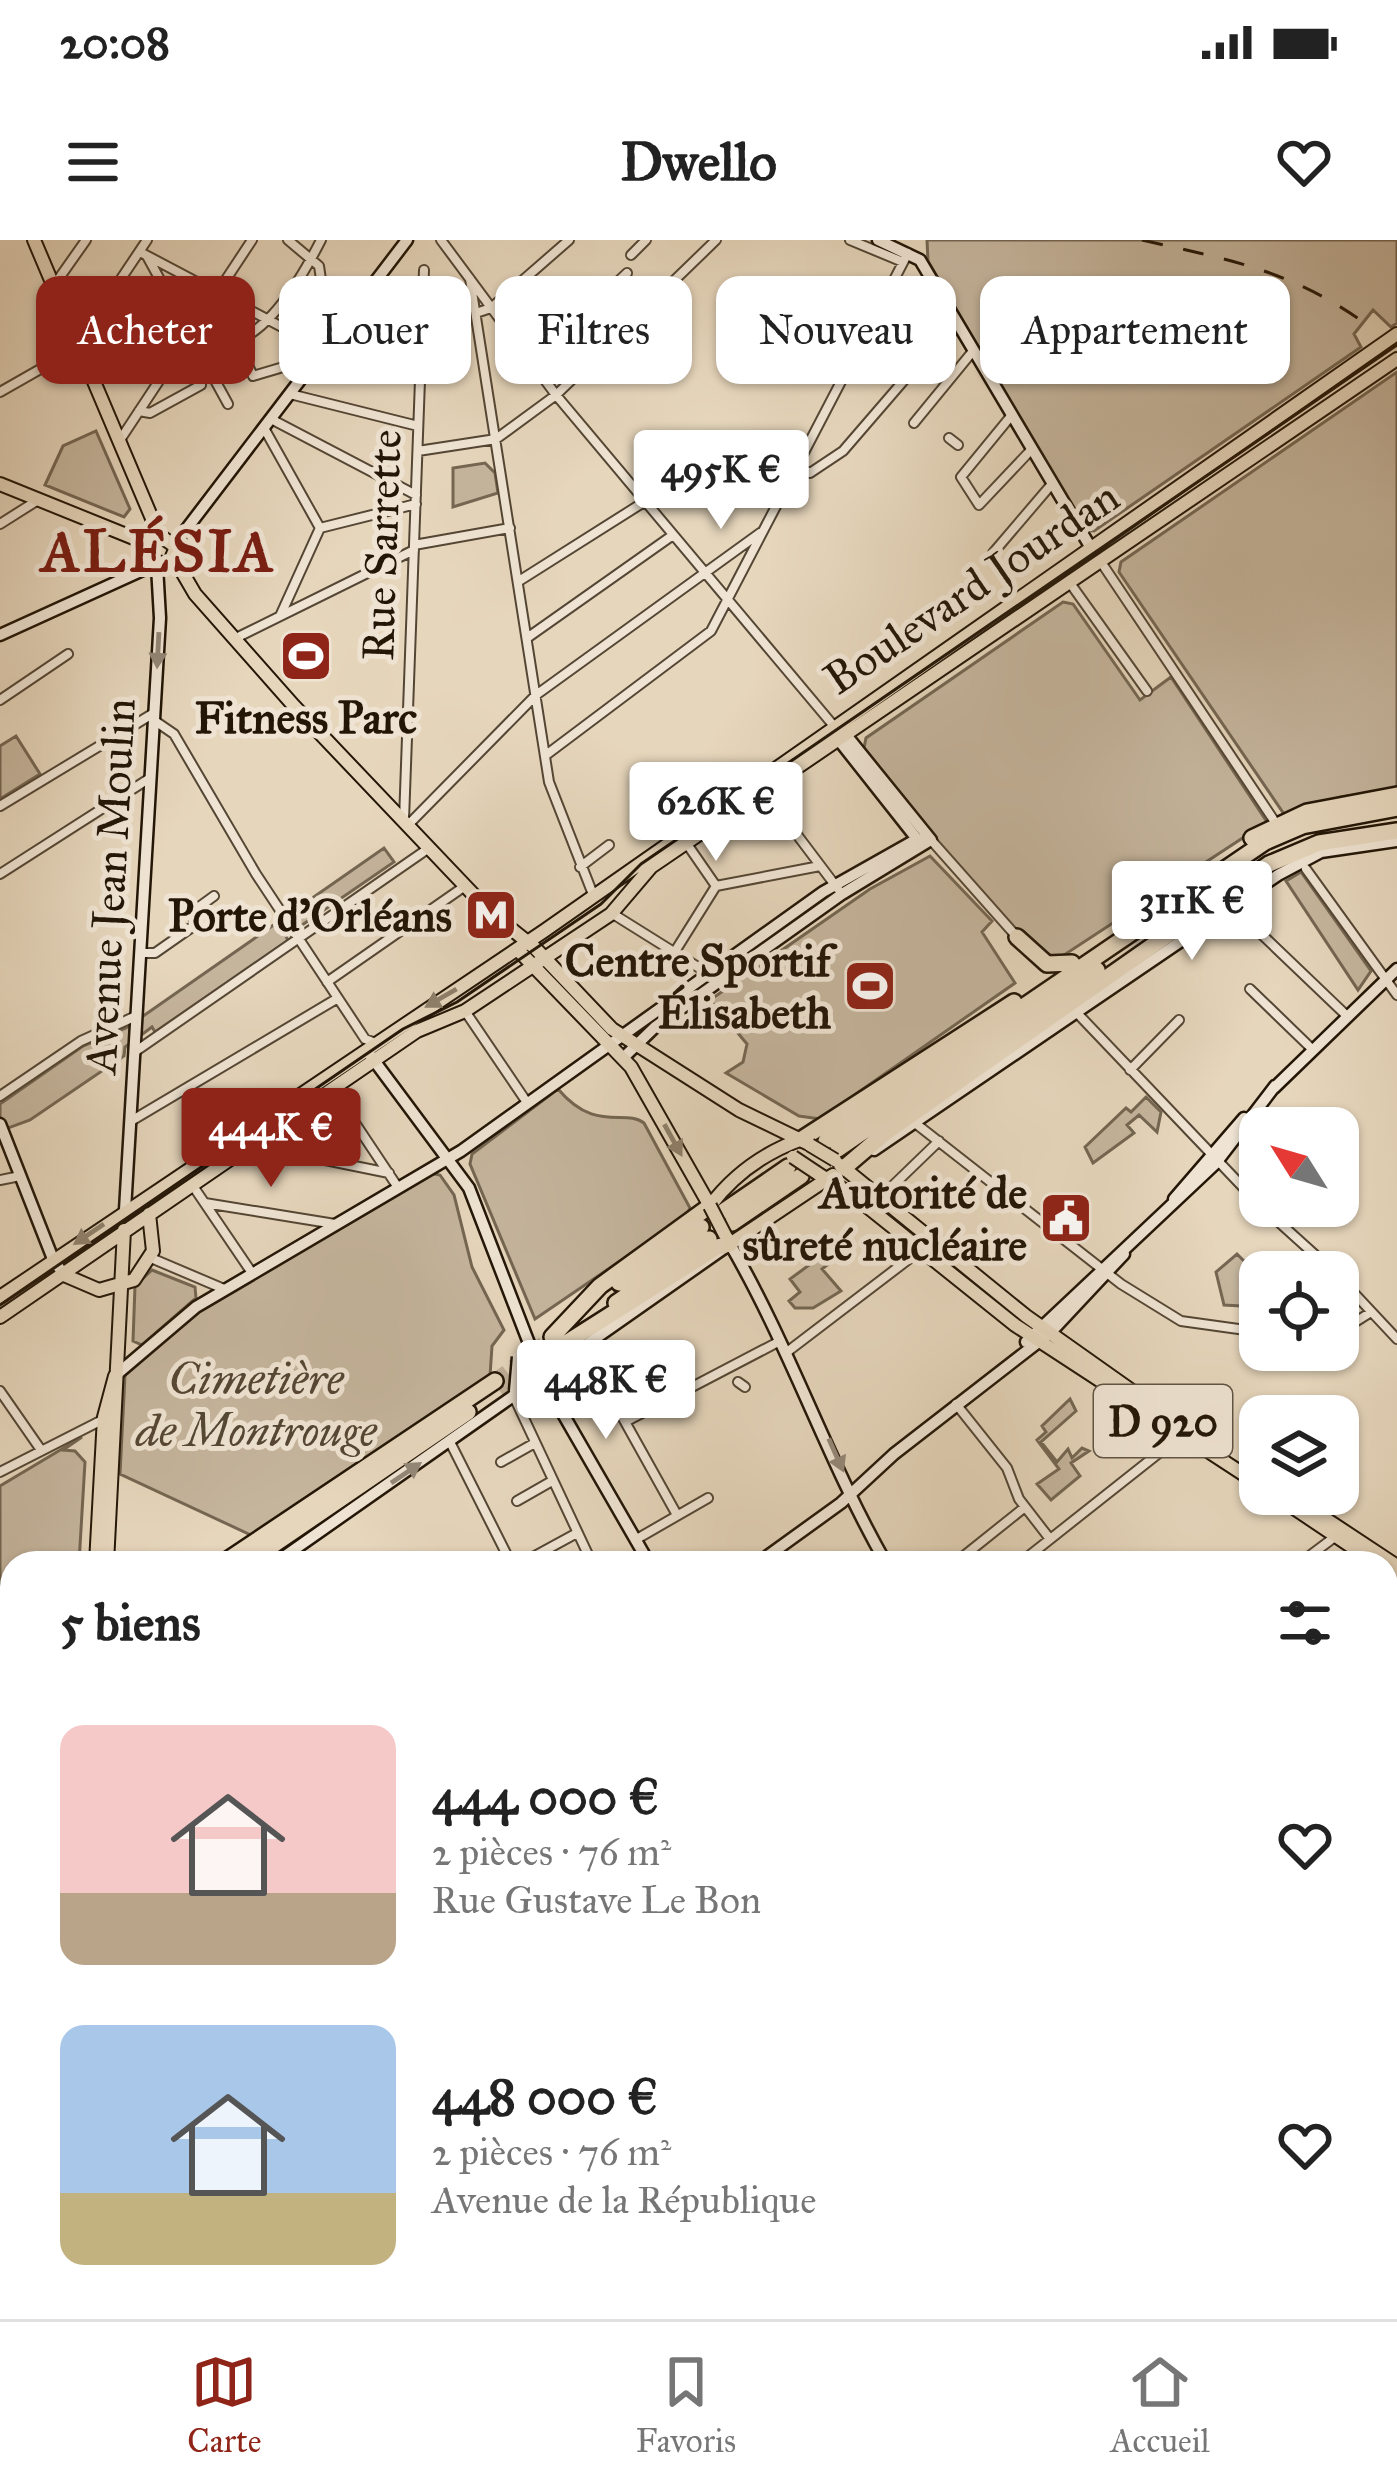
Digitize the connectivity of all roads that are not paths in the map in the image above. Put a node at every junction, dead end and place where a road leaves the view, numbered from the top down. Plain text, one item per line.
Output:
1 (34, 240) edge
2 (86, 240) edge
3 (147, 240) edge
4 (252, 240) edge
5 (288, 240) edge
6 (321, 240) edge
7 (407, 240) edge
8 (441, 240) edge
9 (568, 240) edge
10 (646, 240) edge
11 (696, 240) edge
12 (716, 240) edge
13 (850, 240) edge
14 (878, 240) edge
15 (914, 240) edge
16 (707, 250) junction
17 (143, 253) junction
18 (631, 255) dead end
19 (313, 256) junction
20 (905, 257) junction
21 (424, 270) dead end
22 (627, 273) dead end
23 (50, 276) edge
24 (61, 276) edge
25 (127, 276) edge
26 (156, 276) edge
27 (187, 276) edge
28 (228, 276) edge
29 (321, 276) edge
30 (380, 276) edge
31 (424, 276) edge
32 (468, 276) edge
33 (624, 276) edge
34 (930, 276) edge
35 (471, 280) edge
36 (471, 285) edge
37 (491, 308) junction
38 (255, 312) edge
39 (476, 313) junction
40 (495, 313) edge
41 (267, 318) junction
42 (956, 320) edge
43 (279, 325) edge
44 (255, 329) edge
45 (1397, 334) edge
46 (973, 351) junction
47 (1397, 358) edge
48 (36, 371) edge
49 (96, 384) edge
50 (157, 384) edge
51 (218, 384) edge
52 (298, 384) edge
53 (420, 384) edge
54 (548, 384) edge
55 (901, 384) edge
56 (200, 385) dead end
57 (0, 392) edge
58 (290, 394) junction
59 (556, 395) junction
60 (229, 404) dead end
61 (139, 411) junction
62 (1011, 416) junction
63 (914, 423) dead end
64 (268, 424) junction
65 (418, 426) junction
66 (949, 438) dead end
67 (496, 439) junction
68 (120, 440) junction
69 (958, 445) dead end
70 (1031, 450) junction
71 (417, 451) junction
72 (797, 467) junction
73 (0, 484) edge
74 (1051, 485) junction
75 (38, 500) junction
76 (416, 500) junction
77 (644, 502) junction
78 (0, 524) edge
79 (320, 528) junction
80 (510, 528) junction
81 (761, 533) junction
82 (160, 535) junction
83 (673, 536) junction
84 (146, 543) junction
85 (414, 547) junction
86 (1091, 548) junction
87 (174, 551) junction
88 (992, 554) dead end
89 (1100, 560) junction
90 (155, 566) junction
91 (703, 572) junction
92 (519, 580) junction
93 (1070, 583) junction
94 (728, 598) junction
95 (281, 616) junction
96 (0, 635) edge
97 (234, 638) junction
98 (527, 638) junction
99 (68, 655) dead end
100 (1147, 692) dead end
101 (536, 695) junction
102 (0, 700) edge
103 (155, 717) junction
104 (833, 725) junction
105 (841, 739) junction
106 (546, 755) junction
107 (150, 778) junction
108 (763, 790) junction
109 (1397, 795) edge
110 (0, 806) edge
111 (1397, 808) edge
112 (1397, 818) edge
113 (1273, 819) dead end
114 (406, 824) junction
115 (1397, 831) edge
116 (916, 839) junction
117 (932, 839) junction
118 (1397, 841) edge
119 (686, 843) junction
120 (609, 845) dead end
121 (429, 848) junction
122 (820, 866) junction
123 (580, 867) junction
124 (1306, 869) dead end
125 (0, 874) edge
126 (464, 886) junction
127 (716, 886) junction
128 (838, 889) junction
129 (214, 896) dead end
130 (594, 897) junction
131 (1232, 907) junction
132 (611, 914) junction
133 (1017, 937) joint
134 (297, 940) junction
135 (1160, 942) junction
136 (522, 945) junction
137 (140, 953) junction
138 (674, 953) junction
139 (539, 962) junction
140 (1072, 962) junction
141 (1397, 969) edge
142 (1386, 978) junction
143 (712, 979) junction
144 (327, 982) junction
145 (1250, 989) dead end
146 (1397, 995) edge
147 (338, 998) junction
148 (1014, 1002) junction
149 (465, 1011) junction
150 (1078, 1013) junction
151 (1347, 1016) junction
152 (137, 1018) junction
153 (1179, 1020) dead end
154 (1021, 1024) junction
155 (623, 1035) junction
156 (135, 1045) junction
157 (369, 1045) junction
158 (610, 1045) junction
159 (640, 1045) junction
160 (1312, 1049) junction
161 (377, 1058) junction
162 (623, 1058) junction
163 (947, 1058) junction
164 (1130, 1070) junction
165 (332, 1089) junction
166 (0, 1096) edge
167 (526, 1101) junction
168 (131, 1121) junction
169 (915, 1123) junction
170 (2, 1129) edge
171 (938, 1142) junction
172 (251, 1145) junction
173 (778, 1148) junction
174 (826, 1150) junction
175 (447, 1157) junction
176 (1213, 1160) junction
177 (805, 1170) junction
178 (389, 1173) junction
179 (20, 1176) junction
180 (0, 1180) edge
181 (1239, 1184) edge
182 (192, 1185) junction
183 (398, 1186) junction
184 (879, 1199) junction
185 (205, 1203) junction
186 (125, 1210) junction
187 (149, 1214) junction
188 (335, 1224) junction
189 (719, 1226) junction
190 (1285, 1227) edge
191 (124, 1234) junction
192 (922, 1249) junction
193 (1311, 1251) edge
194 (151, 1258) junction
195 (52, 1259) junction
196 (1106, 1272) junction
197 (252, 1273) junction
198 (64, 1275) junction
199 (119, 1287) junction
200 (225, 1290) junction
201 (0, 1297) edge
202 (1359, 1299) edge
203 (1371, 1312) junction
204 (0, 1317) edge
205 (1359, 1320) edge
206 (522, 1325) junction
207 (1239, 1330) edge
208 (1040, 1334) junction
209 (1397, 1339) edge
210 (548, 1345) junction
211 (784, 1346) junction
212 (585, 1350) junction
213 (115, 1376) junction
214 (542, 1377) junction
215 (506, 1390) junction
216 (0, 1391) edge
217 (956, 1404) junction
218 (109, 1418) junction
219 (626, 1422) junction
220 (1183, 1434) junction
221 (450, 1442) junction
222 (533, 1444) junction
223 (41, 1450) junction
224 (501, 1462) dead end
225 (1239, 1462) edge
226 (1239, 1471) edge
227 (0, 1472) edge
228 (552, 1481) junction
229 (850, 1494) junction
230 (708, 1498) dead end
231 (517, 1501) dead end
232 (1025, 1507) junction
233 (677, 1515) junction
234 (1304, 1515) edge
235 (1320, 1515) edge
236 (578, 1532) junction
237 (1336, 1536) junction
238 (1050, 1539) junction
239 (635, 1540) junction
240 (97, 1551) edge
241 (106, 1551) edge
242 (261, 1551) edge
243 (280, 1551) edge
244 (281, 1551) edge
245 (505, 1551) edge
246 (544, 1551) edge
247 (587, 1551) edge
248 (642, 1551) edge
249 (774, 1551) edge
250 (880, 1551) edge
251 (970, 1551) edge
252 (1035, 1551) edge
253 (1316, 1551) edge
254 (1358, 1551) edge
255 (1374, 1551) edge

1 - 23 main road
2 - 24 street
3 - 17 street
4 - 28 street
5 - 19 street
6 - 19 street
7 - 30 main road
8 - 32 street
9 - 37 street
10 - 18 street
11 - 16 street
12 - 16 street
13 - 20 street
14 - 20 main road
15 - 20 main road
16 - 59 street
17 - 25 street
17 - 26 street
17 - 27 street
19 - 29 street
19 - 41 street
20 - 34 main road
20 - 72 street
21 - 31 street, Rue Sarrette
22 - 33 street
35 - 37 street
36 - 39 street
37 - 39 street
37 - 40 street
38 - 41 street
39 - 67 street
41 - 43 street
41 - 44 street
42 - 46 main road
45 - 86 main road, Boulevard Jourdan
46 - 62 main road
46 - 63 street
47 - 89 main road, Boulevard Jourdan
48 - 57 street
49 - 68 main road
50 - 61 street
51 - 60 street
52 - 58 main road
53 - 65 street, Rue Sarrette
54 - 59 street
55 - 72 street
56 - 61 street
58 - 64 main road
58 - 65 street
59 - 67 street
59 - 77 street
61 - 68 street
62 - 70 main road
62 - 70 street
64 - 76 street
64 - 79 street
64 - 87 main road
65 - 71 street, Rue Sarrette
66 - 69 street
67 - 71 street
67 - 80 street
68 - 82 main road
70 - 74 main road
71 - 76 street, Rue Sarrette
72 - 81 street
73 - 75 main road
74 - 86 main road
74 - 88 street
75 - 78 street
75 - 84 main road
76 - 79 street
76 - 85 street, Rue Sarrette
77 - 83 street
77 - 92 street
79 - 95 street
80 - 85 street
80 - 92 street
81 - 91 street
81 - 94 street
82 - 84 main road
82 - 87 main road
83 - 91 street
83 - 98 street
84 - 90 main road
85 - 95 street
85 - 114 street, Rue Sarrette
86 - 104 main road, Boulevard Jourdan
87 - 90 main road
87 - 97 main road
89 - 93 main road, Boulevard Jourdan
89 - 113 street
90 - 96 main road
90 -> 103 main road, Avenue Jean Moulin
91 - 94 street
91 - 101 street
92 - 98 street
93 - 100 street
93 - 105 main road, Boulevard Jourdan
94 - 104 street
94 - 106 street
95 - 97 street
97 - 114 main road
98 - 101 street
99 - 102 street
101 - 106 street
101 - 114 street
103 - 107 main road, Avenue Jean Moulin
103 - 110 street
103 - 134 street
104 - 105 main road
104 - 130 main road, Boulevard Jourdan
105 - 108 main road, Boulevard Jourdan
105 - 116 main road
105 - 117 main road
106 - 123 street
107 - 125 street
107 - 137 main road, Avenue Jean Moulin
108 - 119 main road, Boulevard Jourdan
108 - 122 street
109 - 140 highway
111 - 163 highway
112 - 154 highway
114 - 121 main road
115 - 135 highway
116 - 117 main road
116 - 128 main road
117 - 128 main road
117 - 133 street
118 - 131 main road
119 - 127 street
119 - 132 main road, Boulevard Jourdan
120 - 123 street
121 - 126 main road
121 - 134 street
122 - 127 street
122 - 128 street
123 - 130 street
124 - 142 street
126 - 136 main road
126 - 144 street
127 - 138 street
128 - 143 main road
129 - 137 street
130 - 136 main road, Boulevard Jourdan
131 - 150 main road
131 - 151 street
132 - 138 street
132 - 139 main road, Boulevard Jourdan
133 - 140 highway
134 - 144 street
134 - 156 street
135 - 154 highway
135 - 174 highway
136 - 139 main road
136 -> 157 main road, Boulevard Jourdan
137 - 152 main road, Avenue Jean Moulin
138 - 143 street
139 - 149 main road, Boulevard Jourdan
139 - 155 main road
139 - 158 main road
140 - 148 highway
141 - 142 main road
142 - 146 street
142 - 151 main road
143 - 155 main road
143 - 159 main road
144 - 147 street
145 - 160 street
147 - 157 street
147 - 168 street
148 - 163 highway
148 - 174 highway
149 - 161 main road, Boulevard Jourdan
149 - 167 street
150 - 164 street
150 - 169 main road
151 - 160 main road
152 - 156 main road, Avenue Jean Moulin
152 - 166 street
153 - 164 street
154 - 174 highway
155 - 158 main road
155 - 159 main road
156 - 168 main road, Avenue Jean Moulin
157 - 161 main road
157 - 186 main road, Boulevard Jourdan
158 - 162 main road
158 - 167 main road
159 - 162 main road
159 - 174 main road
160 - 176 main road
161 - 165 main road, Boulevard Jourdan
161 - 175 main road
162 -> 189 main road
163 - 174 highway
164 - 176 street
165 - 172 main road, Boulevard Jourdan
165 - 178 street
167 - 175 main road
168 - 186 main road, Avenue Jean Moulin
169 - 171 street
169 - 174 main road
170 - 179 main road
171 - 184 street
171 - 196 street
172 - 178 street
172 - 182 main road, Boulevard Jourdan
173 - 174 main road
173 - 177 main road
173 - 189 main road
174 - 177 main road
174 - 184 main road, D 920
175 - 183 main road
175 - 206 main road
176 - 181 street
176 - 196 main road
177 - 189 highway
177 - 189 main road
177 - 192 main road, D 920
178 - 183 street
179 - 180 street
179 - 195 main road
182 - 185 street
182 - 187 main road, Boulevard Jourdan
183 - 188 main road
184 - 208 main road, D 920
185 - 188 street
185 - 197 street
186 - 191 main road
186 -> 195 main road, Boulevard Jourdan
187 - 191 main road, Boulevard Jourdan
187 - 194 main road
188 - 197 main road
189 - 210 highway
189 - 210 highway
189 - 211 main road
189 - 212 main road
190 - 193 street
191 - 198 main road, Boulevard Jourdan
191 - 199 main road
192 - 208 main road, D 920
192 - 211 street
194 - 199 main road
194 - 200 street
195 - 198 main road
195 - 201 main road, Boulevard Jourdan
196 - 207 street
196 - 208 main road
197 - 200 main road
198 - 199 main road
198 - 204 main road, Boulevard Jourdan
199 - 213 main road
200 - 213 main road
202 - 203 street
203 - 205 street
203 - 209 street
206 - 210 main road
206 - 215 main road, bridge
208 - 217 main road
208 - 220 main road, D 920
208 - 225 main road, D 920
210 - 214 main road, bridge
211 - 219 street
211 -> 229 main road
212 - 214 main road
212 - 219 street
213 - 218 main road
214 - 215 main road
214 - 239 main road
215 - 221 main road
215 - 222 street
215 - 242 highway
215 - 243 highway
216 - 223 street
217 - 229 main road
217 - 232 street
218 - 223 street
218 - 240 main road
218 - 241 main road
219 - 233 street
220 - 226 main road, D 920
220 - 238 street
244 -> 221 main road
221 - 245 street
222 - 224 street
222 - 228 street
223 - 227 street
228 - 231 street
228 - 236 street
229 - 249 main road
229 - 250 main road
230 - 233 street
232 - 238 street
232 - 251 street
233 - 239 street
234 - 237 main road, D 920
235 - 255 main road, D 920
236 - 246 street
236 - 247 street
237 - 253 street
237 - 254 main road, D 920
238 - 252 street
239 - 248 main road

